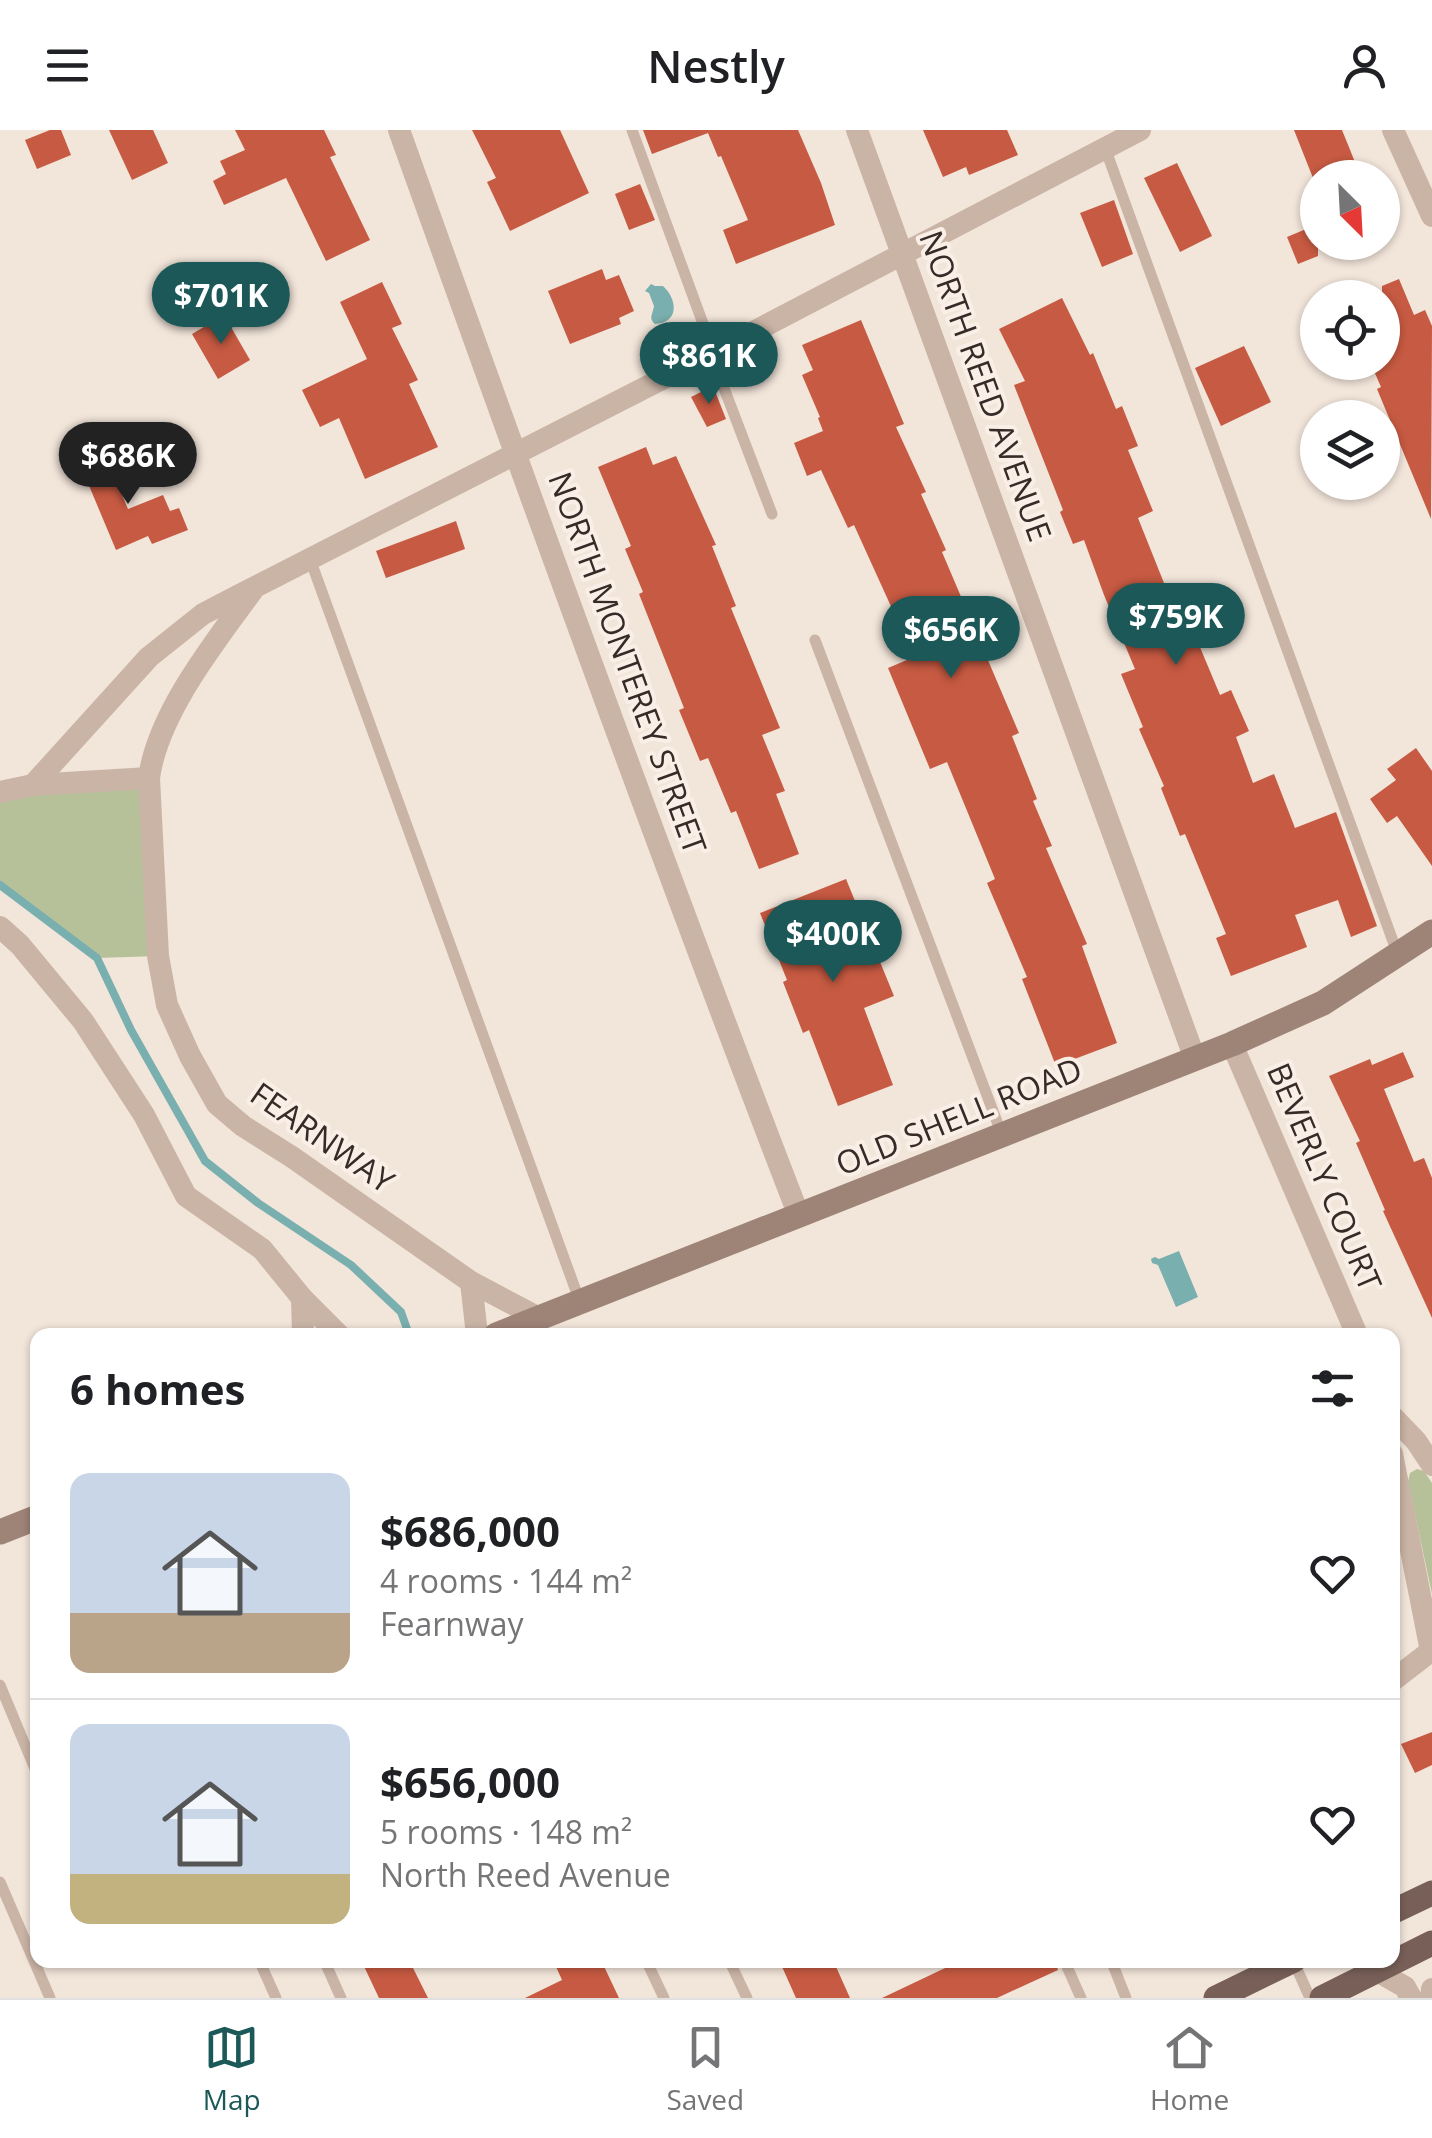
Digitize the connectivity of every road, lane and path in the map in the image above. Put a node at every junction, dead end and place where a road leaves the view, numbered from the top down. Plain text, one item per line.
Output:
1 (399, 130) edge
2 (632, 130) edge
3 (857, 130) edge
4 (1140, 130) edge
5 (1393, 130) edge
6 (1105, 148) junction
7 (1432, 216) edge
8 (902, 254) junction
9 (711, 354) junction
10 (515, 453) junction
11 (772, 514) dead end
12 (310, 559) junction
13 (254, 587) junction
14 (815, 640) dead end
15 (149, 778) junction
16 (34, 785) junction
17 (0, 792) edge
18 (0, 927) edge
19 (1432, 932) edge
20 (1398, 955) junction
21 (1232, 1044) junction
22 (1195, 1059) junction
23 (1002, 1135) junction
24 (799, 1216) junction
25 (471, 1282) junction
26 (302, 1298) junction
27 (580, 1302) junction
28 (539, 1318) junction
29 (303, 1328) edge
30 (333, 1328) edge
31 (476, 1328) edge
32 (514, 1328) edge
33 (1354, 1328) edge
34 (1400, 1425) edge
35 (1432, 1465) edge
36 (1400, 1495) edge
37 (30, 1520) edge
38 (0, 1532) edge
39 (1431, 1652) edge
40 (1400, 1675) edge
41 (0, 1685) edge
42 (30, 1757) edge
43 (0, 1882) edge
44 (1432, 1893) edge
45 (1400, 1908) edge
46 (1432, 1943) edge
47 (30, 1952) edge
48 (1400, 1955) edge
49 (37, 1968) edge
50 (263, 1968) edge
51 (328, 1968) edge
52 (650, 1968) edge
53 (733, 1968) edge
54 (1068, 1968) edge
55 (1113, 1968) edge
56 (1277, 1968) edge
57 (1297, 1968) edge
58 (1370, 1968) edge
59 (1375, 1968) edge
60 (1379, 1968) edge
61 (1432, 1989) edge
62 (50, 1998) edge
63 (276, 1998) edge
64 (341, 1998) edge
65 (664, 1998) edge
66 (746, 1998) edge
67 (1081, 1998) edge
68 (1126, 1998) edge
69 (1216, 1998) edge
70 (1310, 1998) edge
71 (1322, 1998) edge
72 (1377, 1998) edge
73 (1412, 1998) edge
74 (1431, 1998) edge

1 - 10 street, NORTH MONTEREY STREET
2 - 9 lane
3 - 8 street, NORTH REED AVENUE
4 - 6 street, FEARNWAY
5 - 7 street
6 - 8 street, FEARNWAY
6 - 20 lane
8 - 9 street, FEARNWAY
8 - 22 street, NORTH REED AVENUE
9 - 10 street, FEARNWAY
9 - 11 lane
10 - 12 street, FEARNWAY
10 - 24 street, NORTH MONTEREY STREET
12 - 13 street, FEARNWAY
12 - 27 lane
13 - 15 street, FEARNWAY
13 - 16 street, FEARNWAY
14 - 23 lane
15 - 16 street
15 - 25 street, FEARNWAY
16 - 17 street
18 - 26 street
19 - 20 street, OLD SHELL ROAD
20 - 21 street, OLD SHELL ROAD
21 - 22 street, OLD SHELL ROAD
21 - 33 street, BEVERLY COURT
22 - 23 street, OLD SHELL ROAD
23 - 24 street, OLD SHELL ROAD
24 - 27 street, OLD SHELL ROAD
25 - 28 street, FEARNWAY
25 - 31 street
26 - 29 street
26 - 30 street
27 - 28 street, OLD SHELL ROAD
28 - 32 street, OLD SHELL ROAD
34 - 35 street
36 - 39 street
37 - 38 street
39 - 40 street
41 - 42 lane
43 - 47 lane
44 - 45 main road
46 - 48 main road
49 - 62 lane
50 - 63 lane
51 - 64 lane
52 - 65 lane
53 - 66 lane
54 - 67 lane
55 - 68 lane
56 - 69 main road
57 - 70 lane
58 - 71 main road
59 - 72 street
60 - 73 street
61 - 74 street

